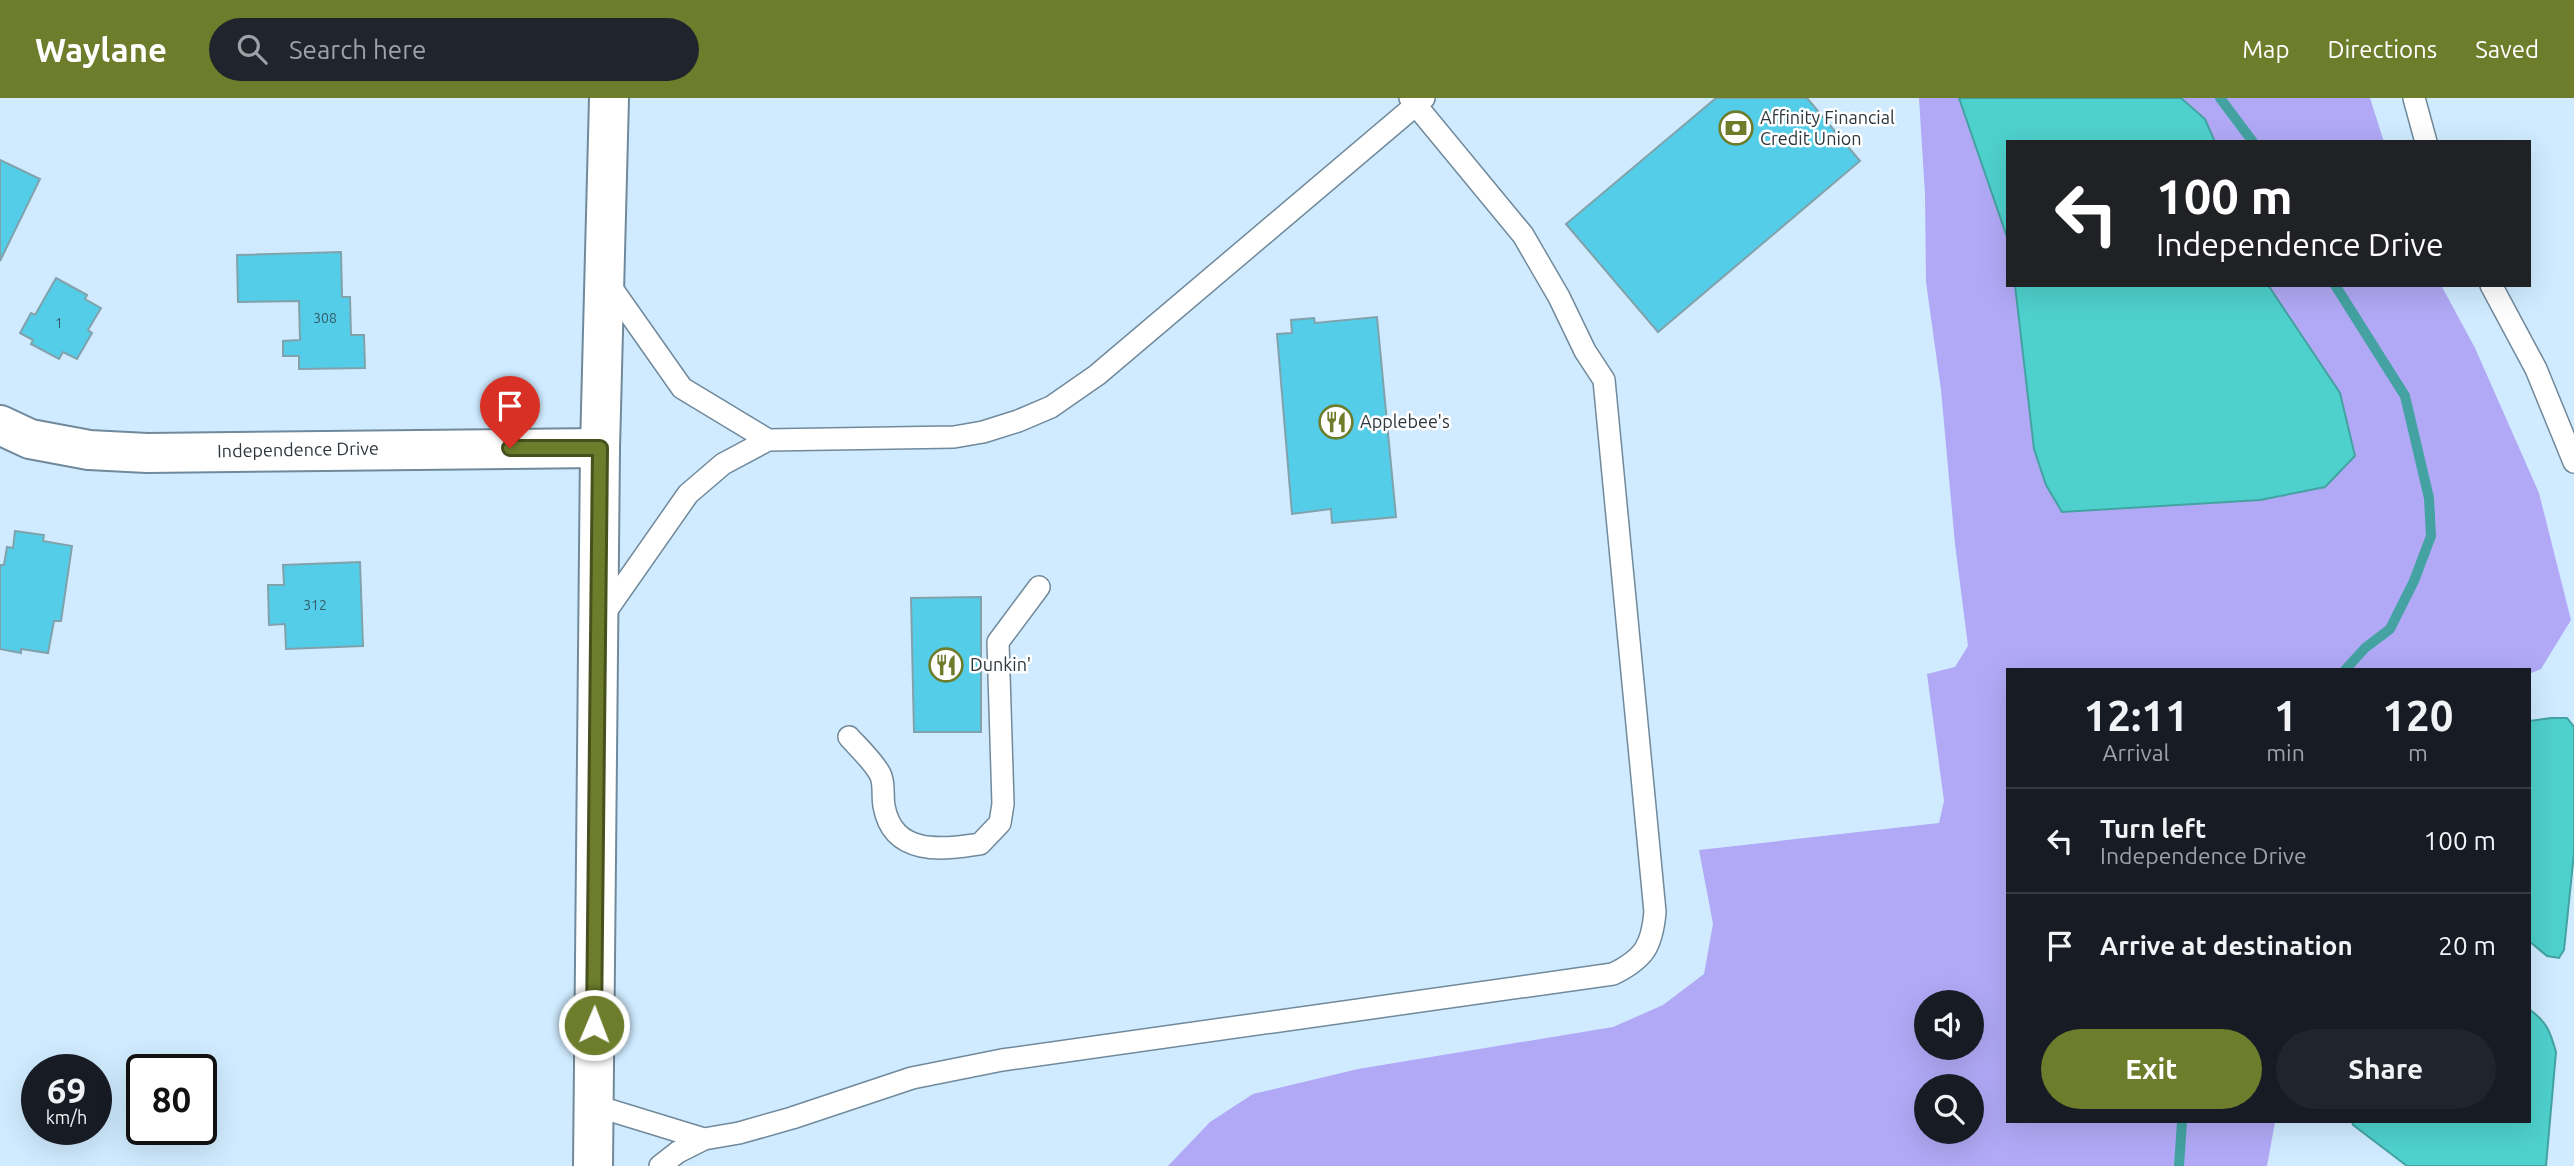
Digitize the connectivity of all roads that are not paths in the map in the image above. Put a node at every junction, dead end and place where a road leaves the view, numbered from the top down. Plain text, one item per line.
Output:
1 (609, 98) edge
2 (2413, 98) edge
3 (1417, 100) edge
4 (2425, 140) edge
5 (604, 276) junction
6 (2492, 287) edge
7 (0, 425) edge
8 (768, 440) junction
9 (600, 448) junction
10 (2574, 463) edge
11 (1039, 587) dead end
12 (599, 622) junction
13 (849, 737) dead end
14 (593, 1105) junction
15 (704, 1139) junction
16 (593, 1166) edge
17 (660, 1166) edge

1 - 5 main road
2 - 4 lane
3 - 8 lane
3 - 15 lane
5 - 8 lane
5 - 9 main road
6 - 10 lane
7 - 9 main road, Independence Drive
8 - 12 lane
9 - 12 main road
11 - 13 lane
12 - 14 main road
14 - 15 lane
14 - 16 main road
15 - 17 lane

